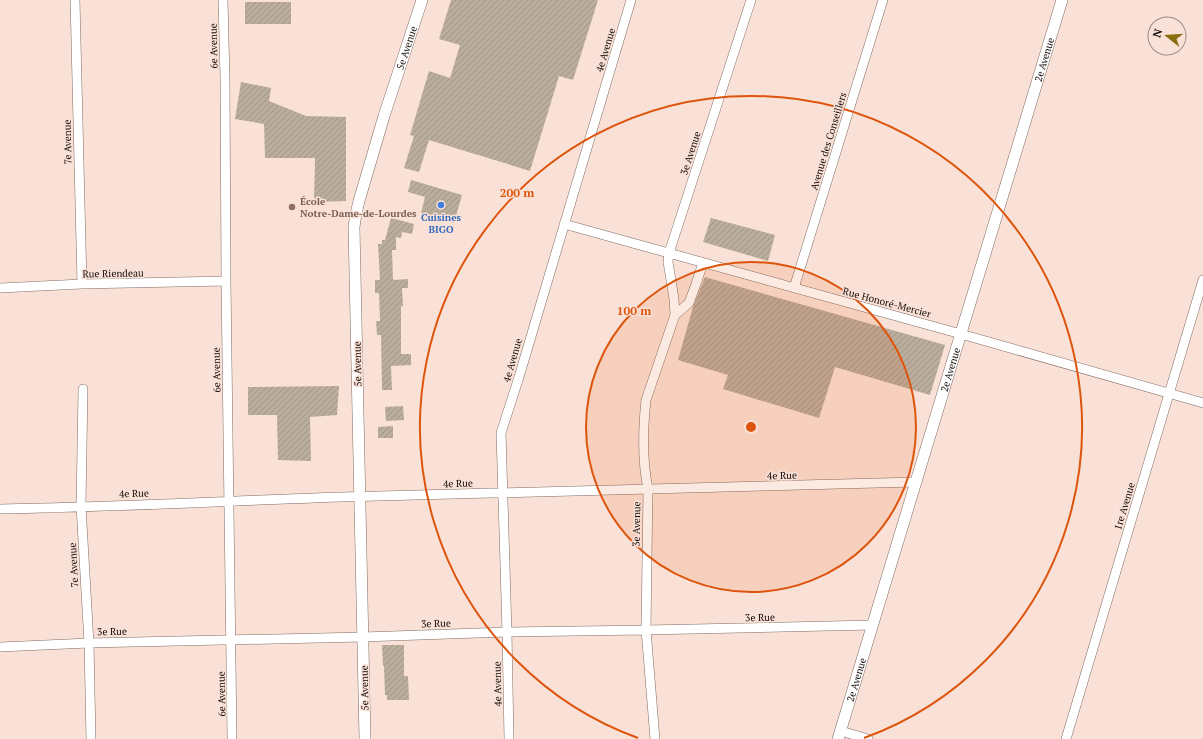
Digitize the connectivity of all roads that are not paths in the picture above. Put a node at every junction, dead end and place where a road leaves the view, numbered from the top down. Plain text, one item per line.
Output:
1 (75, 0) edge
2 (223, 0) edge
3 (422, 0) edge
4 (631, 0) edge
5 (751, 0) edge
6 (883, 0) edge
7 (1062, 0) edge
8 (564, 224) junction
9 (669, 253) junction
10 (703, 263) junction
11 (1203, 280) edge
12 (226, 281) junction
13 (82, 284) junction
14 (0, 288) edge
15 (794, 288) junction
16 (675, 315) junction
17 (961, 334) junction
18 (83, 389) dead end
19 (1169, 393) junction
20 (1203, 403) edge
21 (916, 482) junction
22 (648, 489) junction
23 (502, 492) junction
24 (360, 496) junction
25 (229, 501) junction
26 (81, 506) junction
27 (0, 509) edge
28 (873, 625) junction
29 (646, 630) junction
30 (507, 632) junction
31 (363, 637) junction
32 (231, 640) junction
33 (89, 642) junction
34 (0, 647) edge
35 (840, 735) edge
36 (91, 739) edge
37 (232, 739) edge
38 (365, 739) edge
39 (509, 739) edge
40 (655, 739) edge
41 (868, 739) edge
42 (1066, 739) edge

1 - 13 street, 7e Avenue
2 - 12 street, 6e Avenue
3 - 24 street, 5e Avenue
4 - 8 street, 4e Avenue
5 - 9 street, 3e Avenue
6 - 15 street, Avenue des Conseillers
7 - 17 street, 2e Avenue
8 - 9 street, Rue Honoré-Mercier
8 - 23 street, 4e Avenue
9 - 10 street, Rue Honoré-Mercier
9 - 16 street, 3e Avenue
10 - 15 street, Rue Honoré-Mercier
10 - 16 street, 3e Avenue
11 - 19 street, 1re Avenue
12 - 13 street, Rue Riendeau
12 - 25 street, 6e Avenue
13 - 14 street, Rue Riendeau
15 - 17 street, Rue Honoré-Mercier
16 - 22 street, 3e Avenue
17 - 19 street, Rue Honoré-Mercier
17 - 21 street, 2e Avenue
18 - 26 street, 7e Avenue
19 - 20 street, Rue Honoré-Mercier
19 - 42 street, 1re Avenue
21 - 22 street, 4e Rue
21 - 28 street, 2e Avenue
22 - 23 street, 4e Rue
22 - 29 street, 3e Avenue
23 - 24 street, 4e Rue
23 - 30 street, 4e Avenue
24 - 25 street, 4e Rue
24 - 31 street, 5e Avenue
25 - 26 street, 4e Rue
25 - 32 street, 6e Avenue
26 - 27 street, 4e Rue
26 - 33 street, 7e Avenue
28 - 29 street, 3e Rue
28 - 35 street, 2e Avenue
29 - 30 street, 3e Rue
29 - 40 street, 3e Avenue
30 - 31 street, 3e Rue
30 - 39 street, 4e Avenue
31 - 32 street, 3e Rue
31 - 38 street, 5e Avenue
32 - 33 street, 3e Rue
32 - 37 street, 6e Avenue
33 - 34 street, 3e Rue
33 - 36 street, 7e Avenue
35 - 41 street

